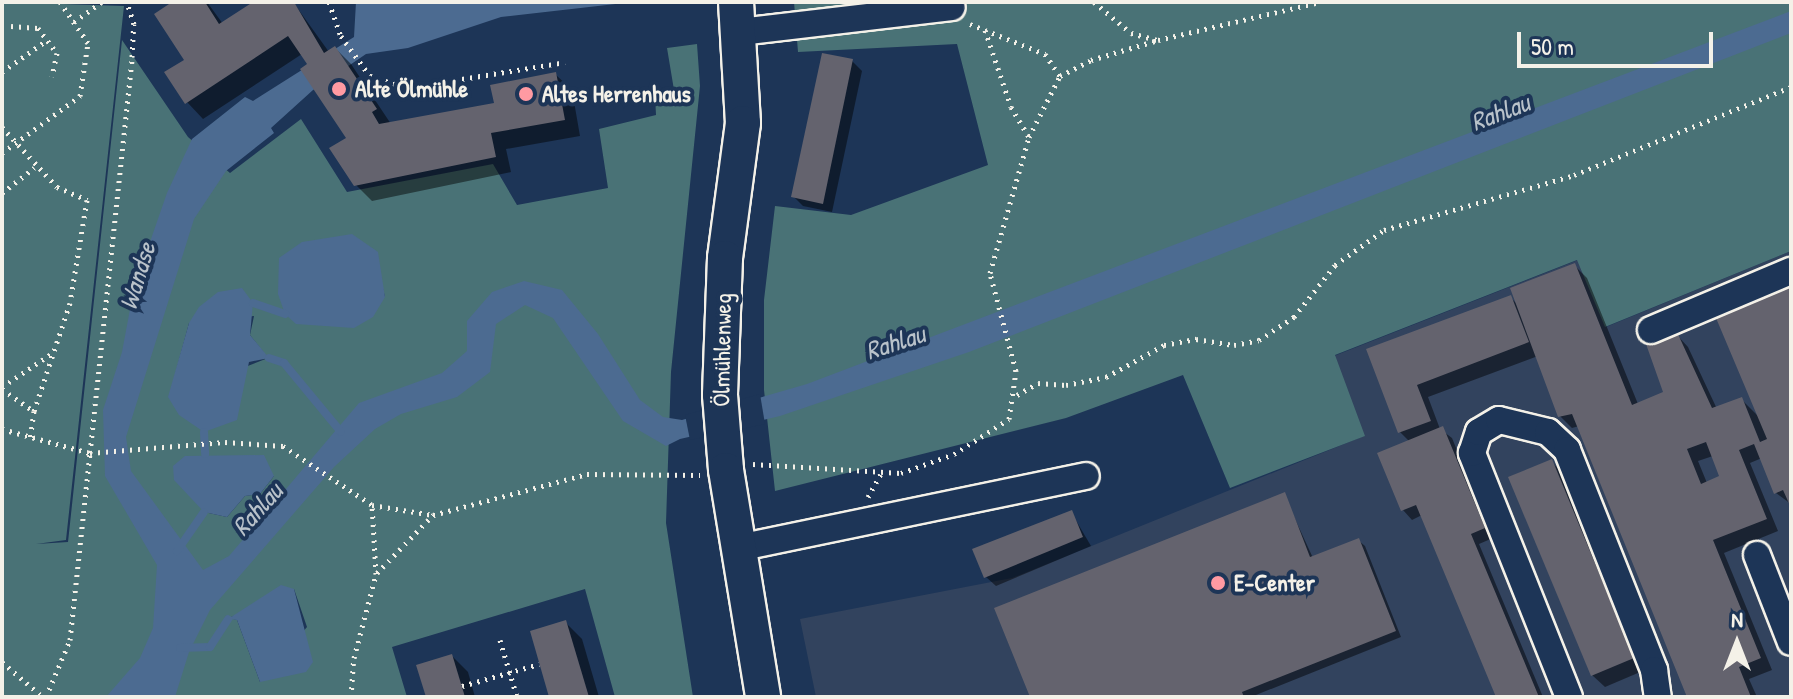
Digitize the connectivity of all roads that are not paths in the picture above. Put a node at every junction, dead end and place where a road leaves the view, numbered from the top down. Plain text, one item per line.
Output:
1 (952, 7) road end
2 (738, 17) edge
3 (1791, 271) edge
4 (1651, 330) dead end
5 (1086, 476) dead end
6 (738, 548) junction
7 (1757, 555) dead end
8 (1791, 642) edge
9 (763, 697) edge
10 (1569, 697) edge
11 (1658, 697) edge

1 - 2 lane
2 - 6 main road, Ölmühlenweg
3 - 4 lane
5 - 6 lane
6 - 9 main road, Ölmühlenweg
7 - 8 lane
10 - 11 lane

